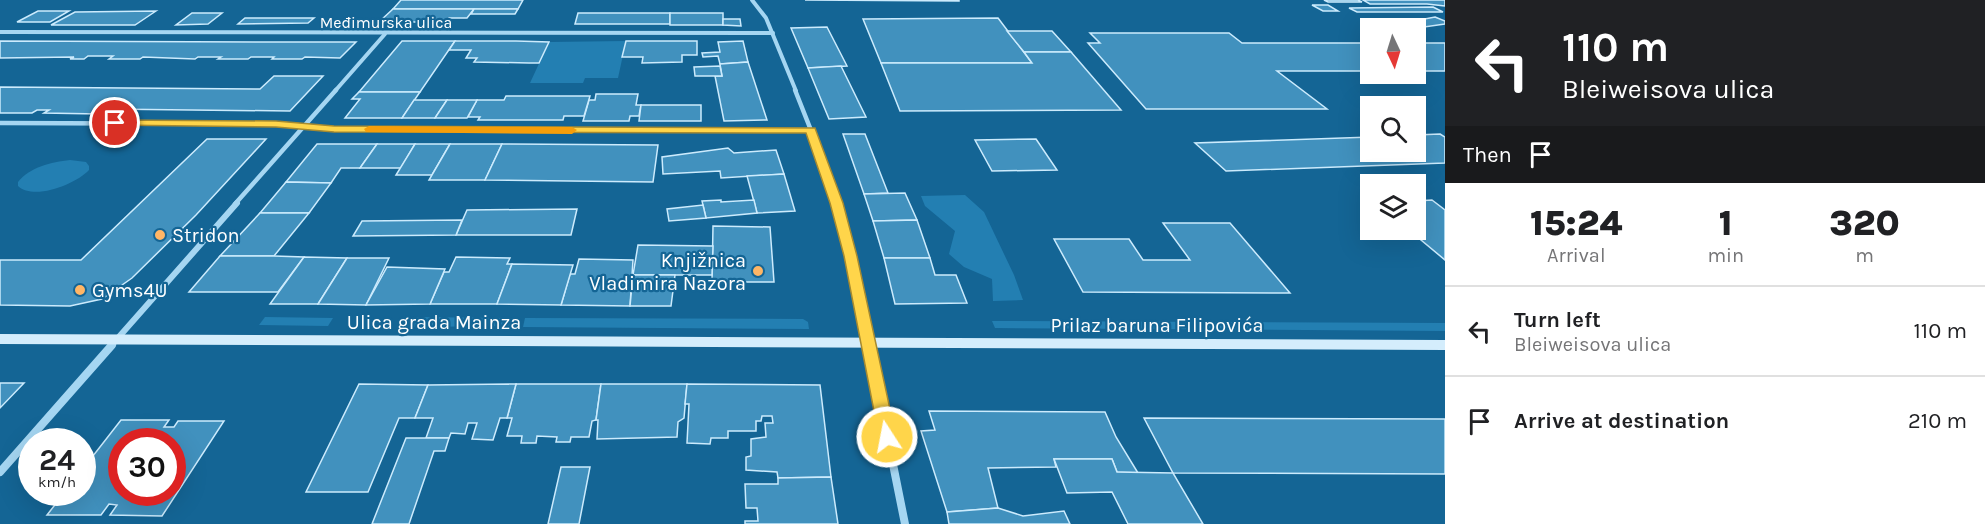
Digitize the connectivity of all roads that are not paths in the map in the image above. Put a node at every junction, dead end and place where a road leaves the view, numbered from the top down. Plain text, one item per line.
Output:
1 (752, 0) edge
2 (0, 32) edge
3 (773, 33) junction
4 (385, 34) junction
5 (0, 123) edge
6 (303, 126) junction
7 (811, 130) junction
8 (0, 339) edge
9 (116, 340) junction
10 (869, 344) junction
11 (1445, 345) edge
12 (0, 472) edge
13 (905, 524) edge

1 - 3 street
2 - 4 street, Međimurska ulica
3 - 4 street, Međimurska ulica
3 - 7 street
4 - 6 street
5 - 6 street
6 - 7 street
6 - 9 street
7 - 10 street
8 - 9 main road, Ulica grada Mainza
9 - 10 main road, Ulica grada Mainza
9 - 12 street
10 - 11 main road, Prilaz baruna Filipovića
10 - 13 street

